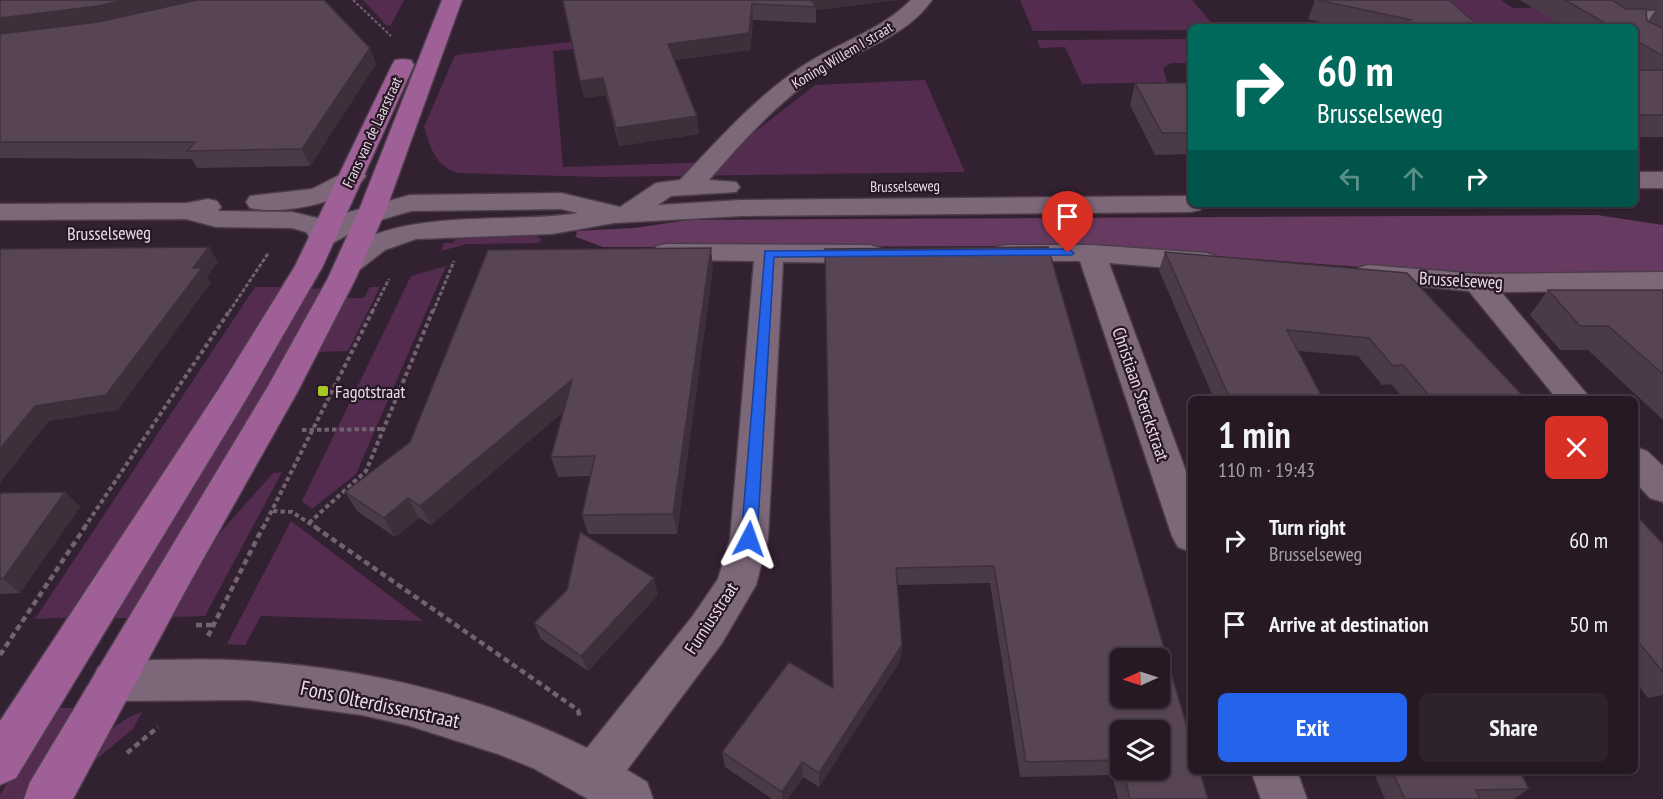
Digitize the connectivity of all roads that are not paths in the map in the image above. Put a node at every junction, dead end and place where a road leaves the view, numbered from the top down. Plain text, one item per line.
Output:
1 (452, 0) edge
2 (922, 0) edge
3 (1599, 10) edge
4 (1663, 16) edge
5 (423, 19) edge
6 (1624, 24) edge
7 (1638, 25) edge
8 (353, 176) junction
9 (385, 177) junction
10 (1638, 180) edge
11 (1663, 180) edge
12 (1188, 183) edge
13 (687, 188) junction
14 (0, 191) edge
15 (1663, 200) edge
16 (429, 201) junction
17 (1638, 201) edge
18 (1188, 204) edge
19 (178, 211) junction
20 (0, 212) edge
21 (370, 214) junction
22 (620, 214) junction
23 (216, 219) junction
24 (560, 232) junction
25 (0, 234) edge
26 (323, 237) junction
27 (485, 252) edge
28 (644, 252) edge
29 (984, 253) edge
30 (1091, 253) junction
31 (769, 254) junction
32 (900, 254) edge
33 (1232, 264) edge
34 (348, 265) junction
35 (1337, 272) edge
36 (1663, 281) edge
37 (1478, 283) junction
38 (1572, 396) edge
39 (1638, 462) edge
40 (1663, 488) edge
41 (1188, 528) edge
42 (113, 681) junction
43 (0, 762) edge
44 (1275, 774) edge
45 (595, 775) junction
46 (47, 799) edge
47 (630, 799) edge
48 (1284, 799) edge

1 - 5 main road
2 - 13 street, Koning Willem I straat
3 - 6 street
4 - 7 street
5 - 8 main road, Frans van de Laarstraat
5 - 9 main road, Frans van de Laarstraat
8 - 19 street, Brusselseweg
8 - 26 main road, Frans van de Laarstraat
9 - 16 street, Brusselseweg
9 - 21 main road, Frans van de Laarstraat
10 - 11 street
12 - 13 street, Brusselseweg
13 - 22 street, Brusselseweg
14 - 19 street, Brusselseweg
15 - 17 street
16 - 21 street, Brusselseweg
16 - 24 street, Brusselseweg
18 - 22 street, Brusselseweg
19 - 20 street, Brusselseweg
19 - 23 street, Brusselseweg
21 - 26 street, Brusselseweg
21 - 34 main road
22 - 24 street, Brusselseweg
23 - 25 street, Brusselseweg
23 - 26 street, Brusselseweg
24 - 27 street, Brusselseweg
24 - 34 street, Brusselseweg
26 - 43 main road
28 - 31 street
29 - 30 street
30 - 33 street
30 - 41 street, Christiaan Sterckstraat
31 - 32 street
31 - 45 street, Furniusstraat
34 - 42 main road
35 - 37 street, Brusselseweg
36 - 37 street, Brusselseweg
37 - 38 street
39 - 40 street
42 - 45 street, Fons Olterdissenstraat
42 - 46 main road
44 - 48 street
45 - 47 street, Fons Olterdissenstraat

